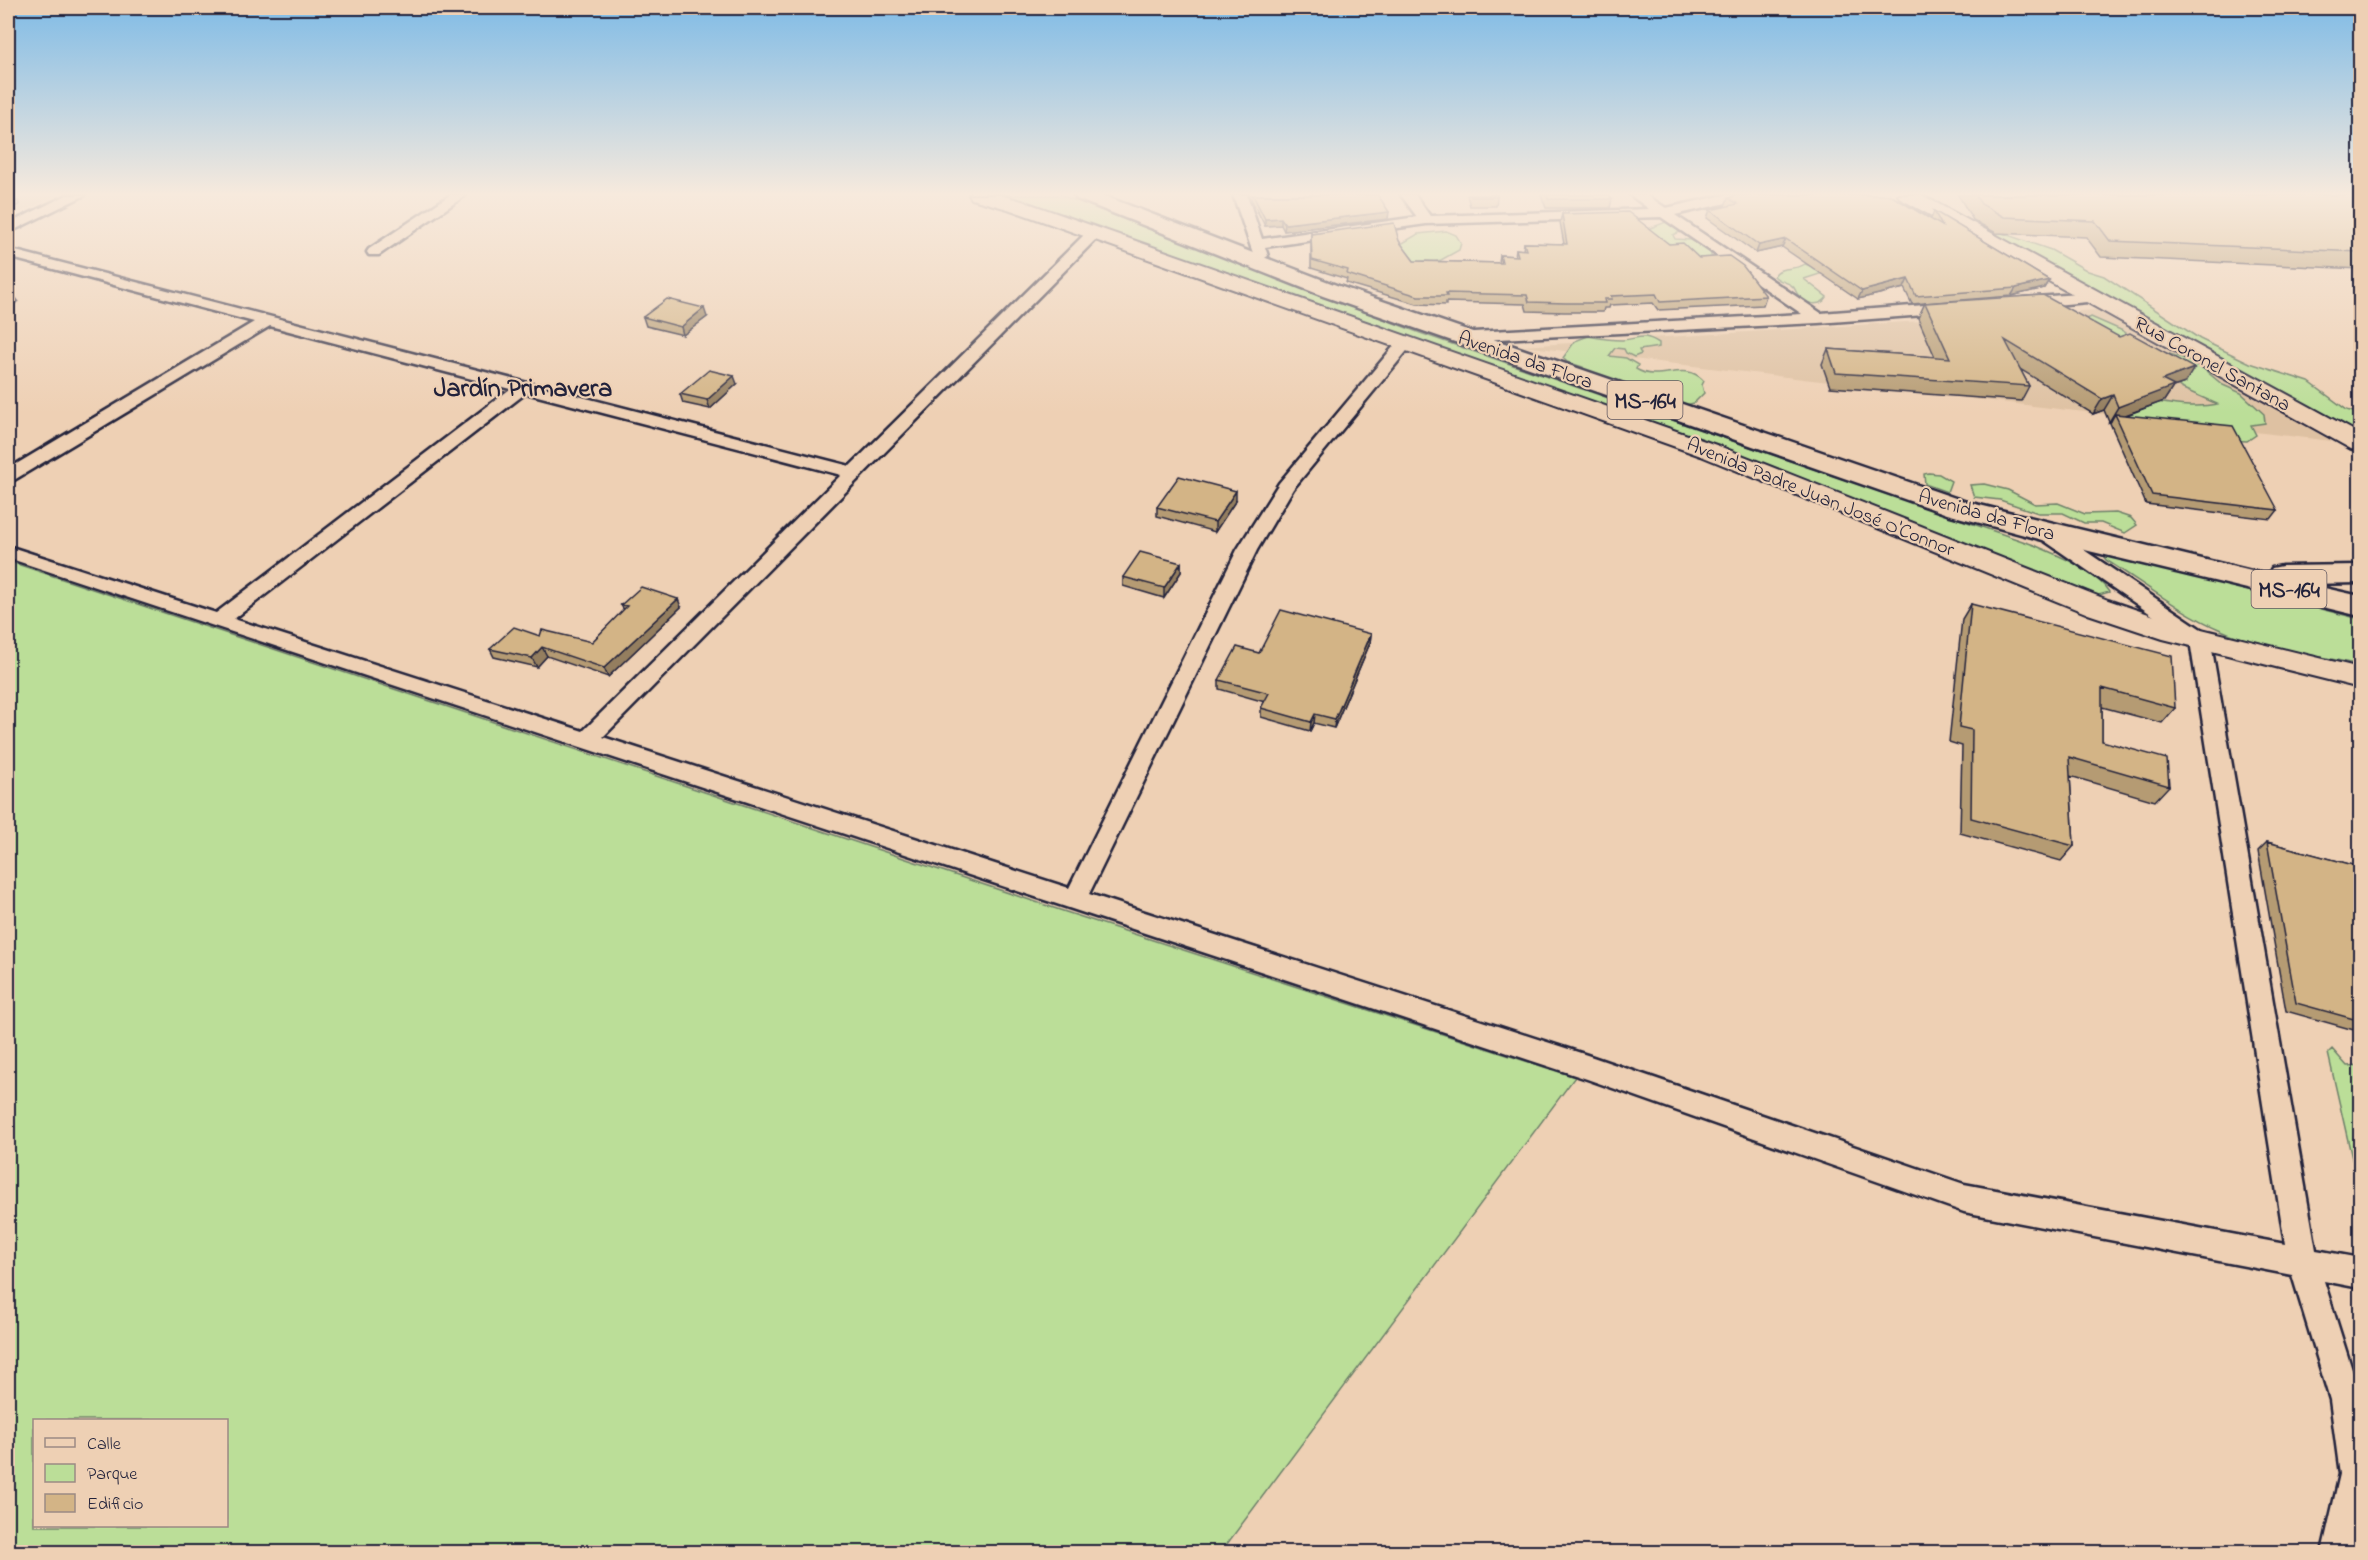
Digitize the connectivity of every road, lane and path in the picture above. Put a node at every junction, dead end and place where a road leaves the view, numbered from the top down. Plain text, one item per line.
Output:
1 (65, 268) edge
2 (1059, 268) edge
3 (1190, 268) edge
4 (1287, 268) edge
5 (1744, 268) edge
6 (2040, 268) edge
7 (2093, 297) junction
8 (2002, 304) edge
9 (1967, 307) edge
10 (1818, 318) junction
11 (268, 320) junction
12 (1461, 336) junction
13 (1405, 343) junction
14 (524, 387) junction
15 (2361, 444) edge
16 (855, 472) junction
17 (8, 476) edge
18 (2043, 531) junction
19 (8, 552) edge
20 (2218, 572) junction
21 (2361, 574) edge
22 (2361, 606) edge
23 (218, 621) junction
24 (2200, 638) junction
25 (2361, 678) edge
26 (586, 741) junction
27 (1074, 901) junction
28 (2303, 1262) junction
29 (2361, 1273) edge
30 (2339, 1552) edge

1 - 11 street
2 - 16 street
3 - 13 street, Avenida Padre Juan José O'Connor
4 - 12 main road, Avenida da Flora / MS-164
5 - 10 street
6 - 7 street, Rua Coronel Santana
7 - 8 street
7 - 15 street, Rua Coronel Santana
9 - 10 street
10 - 12 street
11 - 14 street
11 - 17 street
12 - 18 main road, Avenida da Flora / MS-164
13 - 24 street, Avenida Padre Juan José O'Connor
13 - 27 street
14 - 16 street
14 - 23 street
16 - 26 street
18 - 20 main road, Avenida da Flora / MS-164
18 - 24 street
19 - 23 street
20 - 21 main road, Avenida da Flora / MS-164
20 - 22 main road, Avenida da Flora / MS-164
23 - 26 street
24 - 25 street, Avenida Padre Juan José O'Connor
24 - 28 street
26 - 27 street
27 - 28 street
28 - 29 street
28 - 30 street

